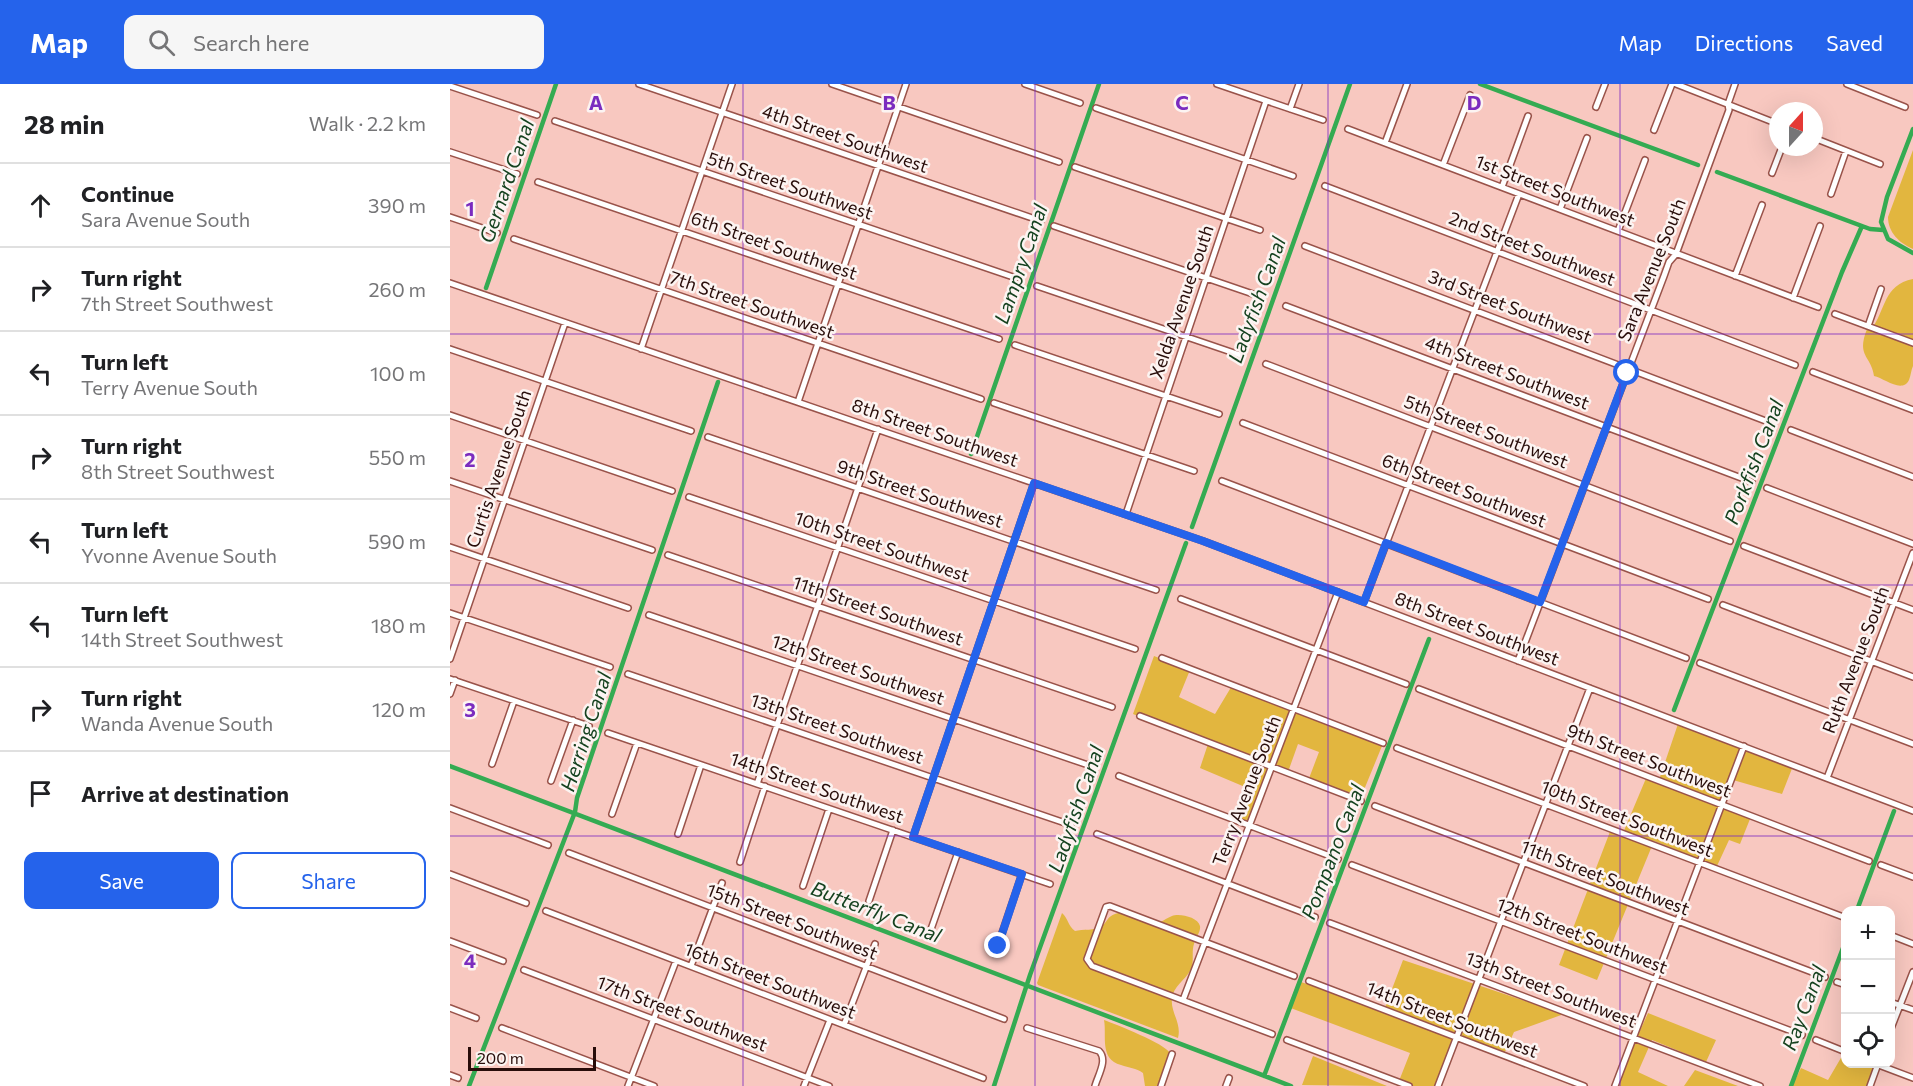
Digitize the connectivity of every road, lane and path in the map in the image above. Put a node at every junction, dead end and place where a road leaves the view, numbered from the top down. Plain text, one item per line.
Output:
1 (639, 84) edge
2 (732, 84) edge
3 (832, 84) edge
4 (906, 84) edge
5 (1025, 84) edge
6 (1220, 84) edge
7 (1299, 84) edge
8 (1407, 84) edge
9 (1605, 84) edge
10 (1674, 84) edge
11 (1736, 84) edge
12 (1847, 84) edge
13 (450, 86) edge
14 (1470, 95) dead end
15 (1266, 101) junction
16 (1080, 103) dead end
17 (1728, 104) junction
18 (898, 106) junction
19 (1905, 106) dead end
20 (1596, 107) dead end
21 (1096, 108) dead end
22 (1290, 109) junction
23 (722, 113) junction
24 (537, 115) dead end
25 (1528, 116) dead end
26 (1323, 120) dead end
27 (1769, 120) edge
28 (555, 121) dead end
29 (1348, 129) dead end
30 (1654, 130) dead end
31 (1587, 138) dead end
32 (1823, 142) edge
33 (1385, 143) junction
34 (1846, 151) junction
35 (450, 152) edge
36 (1779, 156) edge
37 (1246, 160) junction
38 (1645, 160) dead end
39 (1059, 162) dead end
40 (1880, 164) dead end
41 (1443, 165) junction
42 (878, 166) junction
43 (1075, 167) dead end
44 (702, 172) junction
45 (1772, 173) dead end
46 (517, 174) dead end
47 (1293, 176) dead end
48 (538, 182) dead end
49 (1325, 186) dead end
50 (1502, 187) junction
51 (1519, 194) junction
52 (1831, 194) dead end
53 (1762, 205) dead end
54 (1560, 209) junction
55 (450, 217) edge
56 (1226, 219) junction
57 (1041, 221) dead end
58 (858, 225) junction
59 (1054, 226) dead end
60 (1820, 226) dead end
61 (1260, 230) dead end
62 (682, 231) junction
63 (1618, 231) junction
64 (497, 233) dead end
65 (514, 240) dead end
66 (1305, 246) dead end
67 (1497, 252) junction
68 (1677, 254) junction
69 (1735, 276) junction
70 (1016, 278) dead end
71 (1206, 278) junction
72 (450, 284) edge
73 (838, 284) junction
74 (1037, 286) dead end
75 (1881, 289) dead end
76 (662, 290) junction
77 (1253, 294) dead end
78 (1793, 298) junction
79 (1286, 306) dead end
80 (1818, 308) dead end
81 (1475, 310) junction
82 (1651, 310) junction
83 (1835, 314) dead end
84 (565, 323) junction
85 (1868, 326) junction
86 (1185, 337) junction
87 (999, 339) dead end
88 (818, 343) junction
89 (1913, 343) edge
90 (1015, 345) dead end
91 (450, 349) edge
92 (641, 349) junction
93 (1240, 355) dead end
94 (1266, 364) dead end
95 (1795, 365) dead end
96 (1453, 369) junction
97 (1629, 369) junction
98 (1813, 372) dead end
99 (545, 382) junction
100 (1166, 396) junction
101 (981, 399) dead end
102 (798, 402) junction
103 (994, 403) dead end
104 (1913, 410) edge
105 (1219, 414) dead end
106 (450, 415) edge
107 (1243, 423) dead end
108 (1771, 423) dead end
109 (1430, 427) junction
110 (1606, 427) junction
111 (878, 429) junction
112 (1791, 430) dead end
113 (691, 431) dead end
114 (708, 437) dead end
115 (524, 441) junction
116 (1146, 455) junction
117 (1194, 471) dead end
118 (1913, 477) edge
119 (450, 481) edge
120 (1222, 481) dead end
121 (1752, 482) dead end
122 (1034, 483) junction
123 (1408, 485) junction
124 (1584, 486) junction
125 (858, 488) junction
126 (1767, 488) dead end
127 (672, 491) dead end
128 (688, 496) dead end
129 (505, 500) junction
130 (1126, 514) junction
131 (1730, 541) dead end
132 (1014, 542) junction
133 (1386, 543) junction
134 (1562, 544) junction
135 (1913, 544) edge
136 (1744, 546) dead end
137 (450, 547) edge
138 (838, 548) junction
139 (652, 550) dead end
140 (1913, 553) edge
141 (668, 555) dead end
142 (484, 559) junction
143 (1156, 590) dead end
144 (1338, 592) junction
145 (1181, 599) dead end
146 (1708, 599) dead end
147 (993, 601) junction
148 (1364, 602) junction
149 (1540, 602) junction
150 (1893, 603) junction
151 (1723, 605) dead end
152 (817, 606) junction
153 (627, 608) dead end
154 (1913, 610) edge
155 (450, 613) edge
156 (649, 615) dead end
157 (464, 618) junction
158 (1135, 649) dead end
159 (1317, 650) junction
160 (1162, 658) dead end
161 (1686, 658) dead end
162 (450, 659) edge
163 (973, 660) junction
164 (1518, 660) junction
165 (1871, 661) junction
166 (1700, 663) dead end
167 (797, 666) junction
168 (610, 667) dead end
169 (628, 674) dead end
170 (1913, 677) edge
171 (452, 680) edge
172 (1406, 684) dead end
173 (1590, 688) junction
174 (1419, 689) dead end
175 (450, 694) edge
176 (514, 700) junction
177 (1112, 707) dead end
178 (1294, 709) junction
179 (1140, 716) dead end
180 (953, 719) junction
181 (573, 720) junction
182 (1849, 720) junction
183 (777, 725) junction
184 (589, 726) dead end
185 (608, 733) dead end
186 (637, 742) junction
187 (1383, 743) dead end
188 (1913, 744) edge
189 (1568, 746) junction
190 (1744, 746) junction
191 (1397, 748) dead end
192 (492, 764) dead end
193 (702, 765) junction
194 (1091, 766) dead end
195 (1272, 767) junction
196 (1119, 776) dead end
197 (933, 778) junction
198 (1827, 778) junction
199 (551, 781) dead end
200 (757, 784) junction
201 (765, 786) junction
202 (1361, 801) dead end
203 (1546, 804) junction
204 (1722, 805) junction
205 (1375, 806) dead end
206 (450, 808) edge
207 (829, 809) junction
208 (1913, 811) edge
209 (612, 814) dead end
210 (1071, 825) dead end
211 (1250, 825) junction
212 (893, 830) junction
213 (678, 834) dead end
214 (1097, 834) dead end
215 (913, 837) junction
216 (548, 845) dead end
217 (958, 852) junction
218 (569, 853) dead end
219 (1338, 859) dead end
220 (1869, 861) dead end
221 (740, 862) dead end
222 (1523, 862) junction
223 (1700, 863) junction
224 (1352, 865) dead end
225 (1881, 865) dead end
226 (450, 874) edge
227 (1022, 874) junction
228 (1913, 877) edge
229 (722, 883) dead end
230 (1050, 884) dead end
231 (1228, 884) junction
232 (803, 885) dead end
233 (869, 902) dead end
234 (526, 903) dead end
235 (713, 908) junction
236 (546, 911) dead end
237 (1841, 916) edge
238 (1316, 917) dead end
239 (1501, 921) junction
240 (1678, 921) junction
241 (1330, 923) dead end
242 (929, 935) dead end
243 (1895, 937) edge
244 (450, 941) edge
245 (1206, 942) junction
246 (875, 944) dead end
247 (1913, 944) edge
248 (995, 954) dead end
249 (503, 961) dead end
250 (676, 961) junction
251 (691, 966) junction
252 (867, 967) junction
253 (524, 970) dead end
254 (1913, 972) edge
255 (1294, 976) dead end
256 (1825, 977) dead end
257 (1479, 979) junction
258 (1655, 980) junction
259 (1309, 981) dead end
260 (1837, 982) dead end
261 (1841, 984) edge
262 (1184, 1000) junction
263 (1895, 1004) edge
264 (1900, 1006) junction
265 (450, 1008) edge
266 (1913, 1010) edge
267 (476, 1018) dead end
268 (1895, 1018) edge
269 (654, 1019) junction
270 (1004, 1019) dead end
271 (830, 1020) junction
272 (844, 1025) junction
273 (502, 1028) dead end
274 (1027, 1028) dead end
275 (1272, 1034) dead end
276 (1802, 1035) dead end
277 (1457, 1037) junction
278 (1633, 1038) junction
279 (1287, 1040) dead end
280 (1816, 1040) dead end
281 (1841, 1050) edge
282 (1172, 1054) dead end
283 (1876, 1068) edge
284 (1888, 1068) edge
285 (450, 1075) edge
286 (632, 1077) junction
287 (1913, 1077) edge
288 (458, 1078) dead end
289 (807, 1078) junction
290 (983, 1078) dead end
291 (1229, 1078) dead end
292 (628, 1086) edge
293 (654, 1086) edge
294 (804, 1086) edge
295 (829, 1086) edge
296 (1095, 1086) edge
297 (1161, 1086) edge
298 (1226, 1086) edge
299 (1409, 1086) edge
300 (1438, 1086) edge
301 (1584, 1086) edge
302 (1615, 1086) edge
303 (1760, 1086) edge
304 (1870, 1086) edge

1 - 23 street, 4th Street Southwest
2 - 23 street
3 - 18 street
4 - 18 street
5 - 16 street
6 - 15 street
7 - 22 street
8 - 33 street
9 - 20 street
10 - 17 street
10 - 30 street
11 - 17 street, Sara Avenue South
12 - 19 street
13 - 24 street
14 - 41 street
15 - 22 street
15 - 37 street, Xelda Avenue South
17 - 27 street
17 - 68 street, Sara Avenue South
18 - 39 street
18 - 42 street
21 - 37 street
22 - 26 street
23 - 42 street, 4th Street Southwest
23 - 44 street
25 - 50 street
28 - 44 street, 5th Street Southwest
29 - 33 street, 1st Street Southwest
31 - 54 street
32 - 34 street
33 - 41 street, 1st Street Southwest
34 - 40 street
34 - 52 street
35 - 46 street
36 - 45 street
37 - 47 street
37 - 56 street, Xelda Avenue South
38 - 63 street
41 - 50 street, 1st Street Southwest
42 - 57 street, 4th Street Southwest
42 - 58 street
43 - 56 street
44 - 58 street, 5th Street Southwest
44 - 62 street
48 - 62 street, 6th Street Southwest
49 - 67 street, 2nd Street Southwest
50 - 51 street, 1st Street Southwest
51 - 54 street, 1st Street Southwest
51 - 67 street
53 - 69 street
54 - 63 street, 1st Street Southwest
55 - 64 street
56 - 61 street
56 - 71 street, Xelda Avenue South
58 - 70 street, 5th Street Southwest
58 - 73 street
59 - 71 street
60 - 78 street
62 - 73 street, 6th Street Southwest
62 - 76 street
63 - 68 street, 1st Street Southwest
65 - 76 street, 7th Street Southwest
66 - 81 street, 3rd Street Southwest
67 - 81 street
67 - 82 street, 2nd Street Southwest
68 - 69 street, 1st Street Southwest
68 - 82 street, Sara Avenue South
69 - 78 street, 1st Street Southwest
71 - 77 street
71 - 86 street, Xelda Avenue South
72 - 84 street, 8th Street Southwest
73 - 87 street, 6th Street Southwest
73 - 88 street
74 - 86 street
75 - 85 street
76 - 88 street, 7th Street Southwest
76 - 92 street
78 - 80 street, 1st Street Southwest
79 - 96 street, 4th Street Southwest
81 - 96 street
81 - 97 street, 3rd Street Southwest
82 - 95 street, 2nd Street Southwest
82 - 97 street, Sara Avenue South
83 - 85 street
84 - 92 street, 8th Street Southwest
84 - 99 street, Curtis Avenue South
85 - 89 street
86 - 93 street
86 - 100 street, Xelda Avenue South
88 - 101 street, 7th Street Southwest
88 - 102 street
90 - 100 street
91 - 99 street
92 - 102 street, 8th Street Southwest
94 - 109 street, 5th Street Southwest
96 - 109 street
96 - 110 street, 4th Street Southwest
97 - 108 street, 3rd Street Southwest
97 - 110 street, Sara Avenue South
98 - 104 street
99 - 113 street
99 - 115 street, Curtis Avenue South
100 - 105 street
100 - 116 street, Xelda Avenue South
102 - 111 street, 8th Street Southwest
103 - 116 street
106 - 115 street
107 - 123 street, 6th Street Southwest
109 - 123 street
109 - 124 street, 5th Street Southwest
110 - 121 street, 4th Street Southwest
110 - 124 street, Sara Avenue South
111 - 122 street, 8th Street Southwest
111 - 125 street
112 - 118 street
114 - 125 street, 9th Street Southwest
115 - 127 street
115 - 129 street, Curtis Avenue South
116 - 117 street
116 - 130 street, Xelda Avenue South
119 - 129 street
120 - 133 street
122 - 130 street, 8th Street Southwest
122 - 132 street
123 - 133 street
123 - 134 street, 6th Street Southwest
124 - 131 street, 5th Street Southwest
124 - 134 street, Sara Avenue South
125 - 132 street, 9th Street Southwest
125 - 138 street
126 - 135 street
128 - 138 street, 10th Street Southwest
129 - 139 street
129 - 142 street, Curtis Avenue South
130 - 144 street, 8th Street Southwest
132 - 143 street, 9th Street Southwest
132 - 147 street
133 - 148 street
133 - 149 street
134 - 146 street, 6th Street Southwest
134 - 149 street, Sara Avenue South
136 - 150 street
137 - 142 street
138 - 147 street, 10th Street Southwest
138 - 152 street
140 - 150 street, Ruth Avenue South
141 - 152 street, 11th Street Southwest
142 - 153 street
142 - 157 street, Curtis Avenue South
144 - 148 street, 8th Street Southwest
144 - 159 street, Terry Avenue South
145 - 159 street
147 - 158 street, 10th Street Southwest
147 - 163 street
148 - 164 street, 8th Street Southwest
149 - 161 street
149 - 164 street, Sara Avenue South
150 - 154 street
150 - 165 street, Ruth Avenue South
151 - 165 street
152 - 163 street, 11th Street Southwest
152 - 167 street
155 - 157 street
156 - 167 street, 12th Street Southwest
157 - 162 street, Curtis Avenue South
157 - 168 street
159 - 172 street
159 - 178 street, Terry Avenue South
160 - 178 street
163 - 177 street, 11th Street Southwest
163 - 180 street
164 - 173 street, 8th Street Southwest
165 - 170 street
165 - 182 street, Ruth Avenue South
166 - 182 street
167 - 180 street, 12th Street Southwest
167 - 183 street
169 - 183 street, 13th Street Southwest
171 - 175 street
171 - 176 street
173 - 189 street
173 - 190 street, 8th Street Southwest
174 - 189 street, 9th Street Southwest
176 - 181 street
176 - 192 street
178 - 187 street
178 - 195 street, Terry Avenue South
179 - 195 street
180 - 194 street, 12th Street Southwest
180 - 197 street
181 - 184 street
181 - 199 street
182 - 188 street
182 - 198 street, Ruth Avenue South
183 - 197 street, 13th Street Southwest
183 - 200 street
185 - 186 street, 14th Street Southwest
186 - 193 street, 14th Street Southwest
186 - 209 street
189 - 203 street
189 - 204 street, 9th Street Southwest
190 - 198 street, 8th Street Southwest
190 - 204 street
191 - 203 street, 10th Street Southwest
193 - 200 street, 14th Street Southwest
193 - 213 street
195 - 202 street
195 - 211 street, Terry Avenue South
196 - 211 street
197 - 210 street, 13th Street Southwest
197 - 215 street
198 - 208 street, 8th Street Southwest
200 - 201 street, 14th Street Southwest
201 - 207 street, 14th Street Southwest
201 - 221 street
203 - 222 street
203 - 223 street, 10th Street Southwest
204 - 220 street, 9th Street Southwest
204 - 223 street
205 - 222 street, 11th Street Southwest
206 - 216 street
207 - 212 street, 14th Street Southwest
207 - 232 street
211 - 219 street
211 - 231 street, Terry Avenue South
212 - 215 street, 14th Street Southwest
212 - 233 street
214 - 231 street
215 - 217 street, 14th Street Southwest
217 - 227 street, 14th Street Southwest
217 - 242 street
218 - 235 street, 15th Street Southwest
222 - 239 street
222 - 240 street, 11th Street Southwest
223 - 237 street, 10th Street Southwest
223 - 240 street
224 - 239 street, 12th Street Southwest
225 - 228 street
226 - 234 street
227 - 230 street, 14th Street Southwest
227 - 248 street
229 - 235 street
231 - 238 street
231 - 245 street, Terry Avenue South
235 - 251 street
235 - 252 street, 15th Street Southwest
236 - 250 street, 16th Street Southwest
239 - 257 street
239 - 258 street, 12th Street Southwest
240 - 256 street, 11th Street Southwest
240 - 258 street
241 - 257 street, 13th Street Southwest
243 - 247 street
244 - 249 street
245 - 255 street
245 - 262 street, Terry Avenue South
245 - 262 street
246 - 252 street
250 - 251 street, 16th Street Southwest
250 - 269 street
251 - 271 street, 16th Street Southwest
252 - 270 street, 15th Street Southwest
252 - 272 street
253 - 269 street, 17th Street Southwest
254 - 264 street
257 - 277 street
257 - 278 street, 13th Street Southwest
258 - 276 street, 12th Street Southwest
258 - 278 street
259 - 277 street, 14th Street Southwest
260 - 261 street
262 - 275 street
263 - 264 street
264 - 266 street
264 - 268 street
265 - 267 street
269 - 286 street
269 - 289 street, 17th Street Southwest
271 - 272 street, 16th Street Southwest
271 - 289 street
272 - 290 street, 16th Street Southwest
273 - 286 street
274 - 296 street
277 - 300 street
277 - 301 street, 14th Street Southwest
278 - 302 street
278 - 303 street, 13th Street Southwest
279 - 299 street
280 - 281 street
282 - 297 street
283 - 304 street
284 - 287 street
285 - 288 street
286 - 292 street
286 - 293 street
289 - 294 street
289 - 295 street, 17th Street Southwest
291 - 298 street

